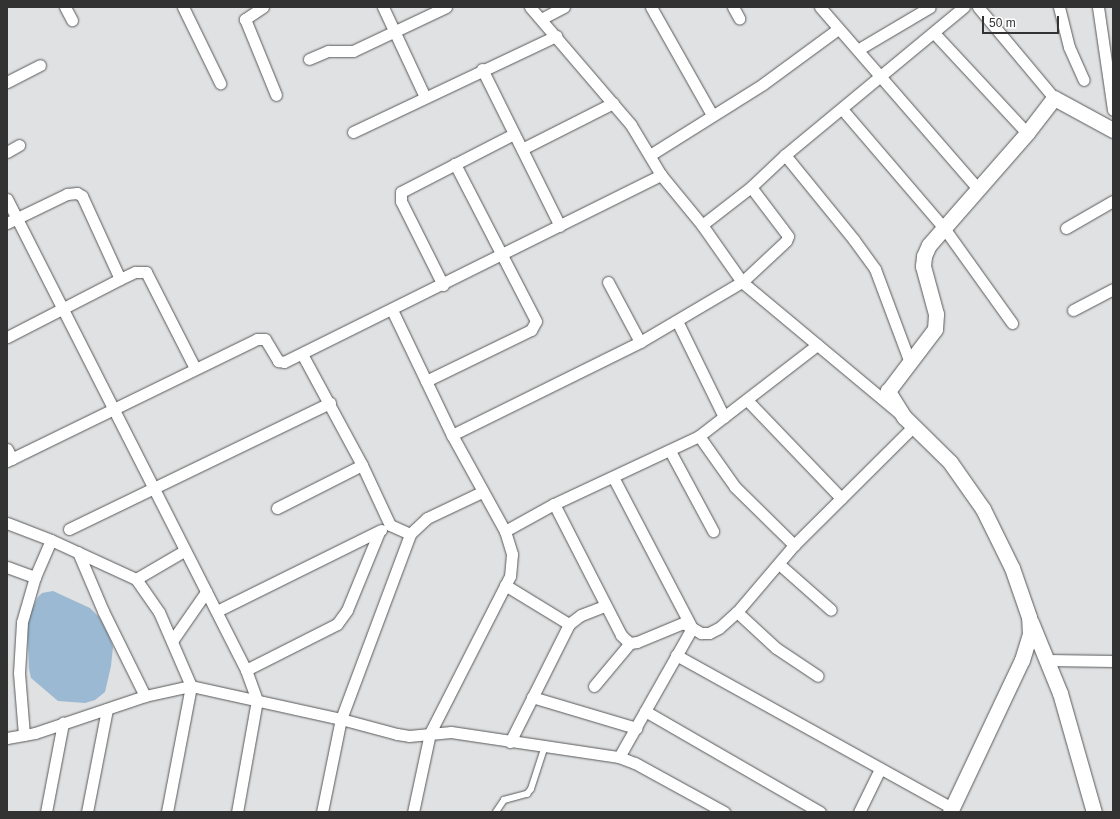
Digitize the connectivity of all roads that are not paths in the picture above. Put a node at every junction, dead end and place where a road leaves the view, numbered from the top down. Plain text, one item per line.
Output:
1 (65, 7) edge
2 (263, 7) edge
3 (383, 7) edge
4 (446, 7) edge
5 (530, 7) edge
6 (564, 7) edge
7 (650, 7) edge
8 (733, 7) edge
9 (820, 7) edge
10 (930, 7) edge
11 (964, 7) edge
12 (978, 7) edge
13 (1059, 7) edge
14 (1098, 7) edge
15 (185, 8) edge
16 (739, 18) dead end
17 (72, 20) dead end
18 (541, 20) junction
19 (838, 29) junction
20 (394, 30) junction
21 (934, 33) junction
22 (556, 36) junction
23 (859, 49) junction
24 (309, 59) dead end
25 (40, 65) dead end
26 (482, 69) junction
27 (880, 77) junction
28 (1084, 80) dead end
29 (7, 82) edge
30 (220, 83) dead end
31 (276, 94) dead end
32 (425, 97) junction
33 (1054, 98) junction
34 (613, 103) junction
35 (842, 109) junction
36 (1113, 110) edge
37 (712, 115) junction
38 (1113, 130) edge
39 (353, 132) dead end
40 (1028, 133) junction
41 (514, 134) junction
42 (19, 146) dead end
43 (522, 149) junction
44 (7, 152) edge
45 (650, 155) junction
46 (785, 155) junction
47 (455, 164) junction
48 (661, 176) junction
49 (751, 187) junction
50 (979, 190) junction
51 (7, 199) edge
52 (1113, 201) edge
53 (12, 221) edge
54 (702, 225) junction
55 (560, 226) junction
56 (944, 228) junction
57 (1066, 228) dead end
58 (502, 256) junction
59 (120, 279) junction
60 (608, 282) dead end
61 (742, 282) junction
62 (443, 285) junction
63 (1113, 288) edge
64 (63, 310) junction
65 (392, 310) junction
66 (1073, 310) dead end
67 (677, 321) junction
68 (1012, 323) dead end
69 (7, 337) edge
70 (640, 342) junction
71 (818, 345) junction
72 (302, 354) junction
73 (909, 360) junction
74 (195, 368) junction
75 (426, 381) junction
76 (747, 400) junction
77 (330, 403) junction
78 (113, 408) junction
79 (724, 417) junction
80 (909, 422) junction
81 (452, 435) junction
82 (699, 436) junction
83 (7, 448) edge
84 (670, 451) junction
85 (10, 460) edge
86 (362, 465) junction
87 (613, 477) junction
88 (154, 487) junction
89 (482, 492) junction
90 (841, 498) junction
91 (554, 504) junction
92 (276, 508) dead end
93 (7, 524) edge
94 (390, 525) junction
95 (69, 529) dead end
96 (505, 531) junction
97 (713, 531) dead end
98 (378, 532) junction
99 (410, 534) junction
100 (51, 540) junction
101 (794, 545) junction
102 (184, 551) junction
103 (78, 552) junction
104 (779, 564) junction
105 (7, 567) edge
106 (35, 577) junction
107 (136, 579) junction
108 (505, 585) junction
109 (206, 592) junction
110 (605, 606) junction
111 (831, 610) dead end
112 (217, 611) junction
113 (737, 612) junction
114 (1029, 617) junction
115 (569, 624) junction
116 (692, 628) junction
117 (172, 641) junction
118 (630, 643) junction
119 (676, 656) junction
120 (1048, 660) junction
121 (1113, 661) edge
122 (246, 670) junction
123 (818, 676) dead end
124 (191, 686) junction
125 (594, 686) dead end
126 (145, 696) junction
127 (532, 697) junction
128 (257, 700) junction
129 (107, 709) junction
130 (645, 711) junction
131 (342, 719) junction
132 (63, 723) junction
133 (636, 728) junction
134 (430, 733) junction
135 (24, 735) junction
136 (7, 738) edge
137 (510, 742) junction
138 (545, 746) junction
139 (619, 757) junction
140 (880, 769) junction
141 (717, 810) edge
142 (951, 810) edge
143 (46, 812) edge
144 (87, 812) edge
145 (167, 812) edge
146 (237, 812) edge
147 (322, 812) edge
148 (413, 812) edge
149 (496, 812) edge
150 (820, 812) edge
151 (860, 812) edge
152 (1094, 812) edge

1 - 17 street
2 - 31 street
3 - 20 street
4 - 20 street
5 - 18 street
6 - 18 street
7 - 37 street
8 - 16 street
9 - 19 street
10 - 23 street
11 - 21 street
12 - 33 street
13 - 28 street
14 - 36 street
15 - 30 street
18 - 22 street
19 - 23 street
19 - 37 street
20 - 24 street
20 - 32 street
21 - 27 street
21 - 40 street
22 - 26 street
22 - 34 street
23 - 27 street
25 - 29 street
26 - 32 street
26 - 41 street
27 - 35 street
27 - 50 street
32 - 39 street
33 - 38 street
33 - 40 street
34 - 43 street
34 - 45 street
35 - 46 street
35 - 56 street
37 - 45 street
40 - 50 street
41 - 43 street
41 - 47 street
42 - 44 street
43 - 55 street
45 - 48 street
46 - 49 street
46 - 73 street
47 - 58 street
47 - 62 street
48 - 54 street
48 - 55 street
49 - 54 street
49 - 61 street
50 - 56 street
51 - 53 street
52 - 57 street
53 - 59 street
53 - 64 street
54 - 61 street
55 - 58 street
56 - 68 street
56 - 73 street
58 - 62 street
58 - 75 street
59 - 64 street
59 - 74 street
60 - 70 street
61 - 67 street
61 - 71 street
62 - 65 street
63 - 66 street
64 - 69 street
64 - 78 street
65 - 72 street
65 - 75 street
67 - 70 street
67 - 79 street
70 - 81 street
71 - 76 street
71 - 80 street
72 - 74 street
72 - 77 street
73 - 80 street
74 - 78 street
75 - 81 street
76 - 79 street
76 - 90 street
77 - 86 street
77 - 88 street
78 - 85 street
78 - 88 street
79 - 82 street
80 - 90 street
80 - 114 street
81 - 89 street
82 - 84 street
82 - 101 street
83 - 85 street
84 - 87 street
84 - 97 street
86 - 92 street
86 - 94 street
87 - 91 street
87 - 116 street
88 - 95 street
88 - 102 street
89 - 96 street
89 - 99 street
90 - 101 street
91 - 96 street
91 - 110 street
93 - 100 street
94 - 98 street
94 - 99 street
96 - 108 street
98 - 112 street
98 - 122 street
99 - 131 street
100 - 103 street
100 - 106 street
101 - 104 street
102 - 107 street
102 - 109 street
103 - 107 street
103 - 126 street
104 - 111 street
104 - 113 street
105 - 106 street
106 - 135 street
107 - 117 street
108 - 115 street
108 - 134 street
109 - 112 street
109 - 117 street
110 - 115 street
110 - 118 street
112 - 122 street
113 - 116 street
113 - 123 street
114 - 120 street
114 - 142 street
115 - 127 street
116 - 118 street
116 - 119 street
117 - 124 street
118 - 125 street
119 - 130 street
119 - 140 street
120 - 121 street
120 - 152 street
122 - 128 street
124 - 126 street
124 - 128 street
124 - 145 street
126 - 129 street
127 - 133 street
127 - 137 street
128 - 131 street
128 - 146 street
129 - 132 street
129 - 144 street
130 - 133 street
130 - 150 street
131 - 134 street
131 - 147 street
132 - 135 street
132 - 143 street
133 - 139 street
134 - 137 street
134 - 148 street
135 - 136 street
137 - 138 street
138 - 139 street
138 - 149 lane
139 - 141 street
140 - 142 street
140 - 151 street

